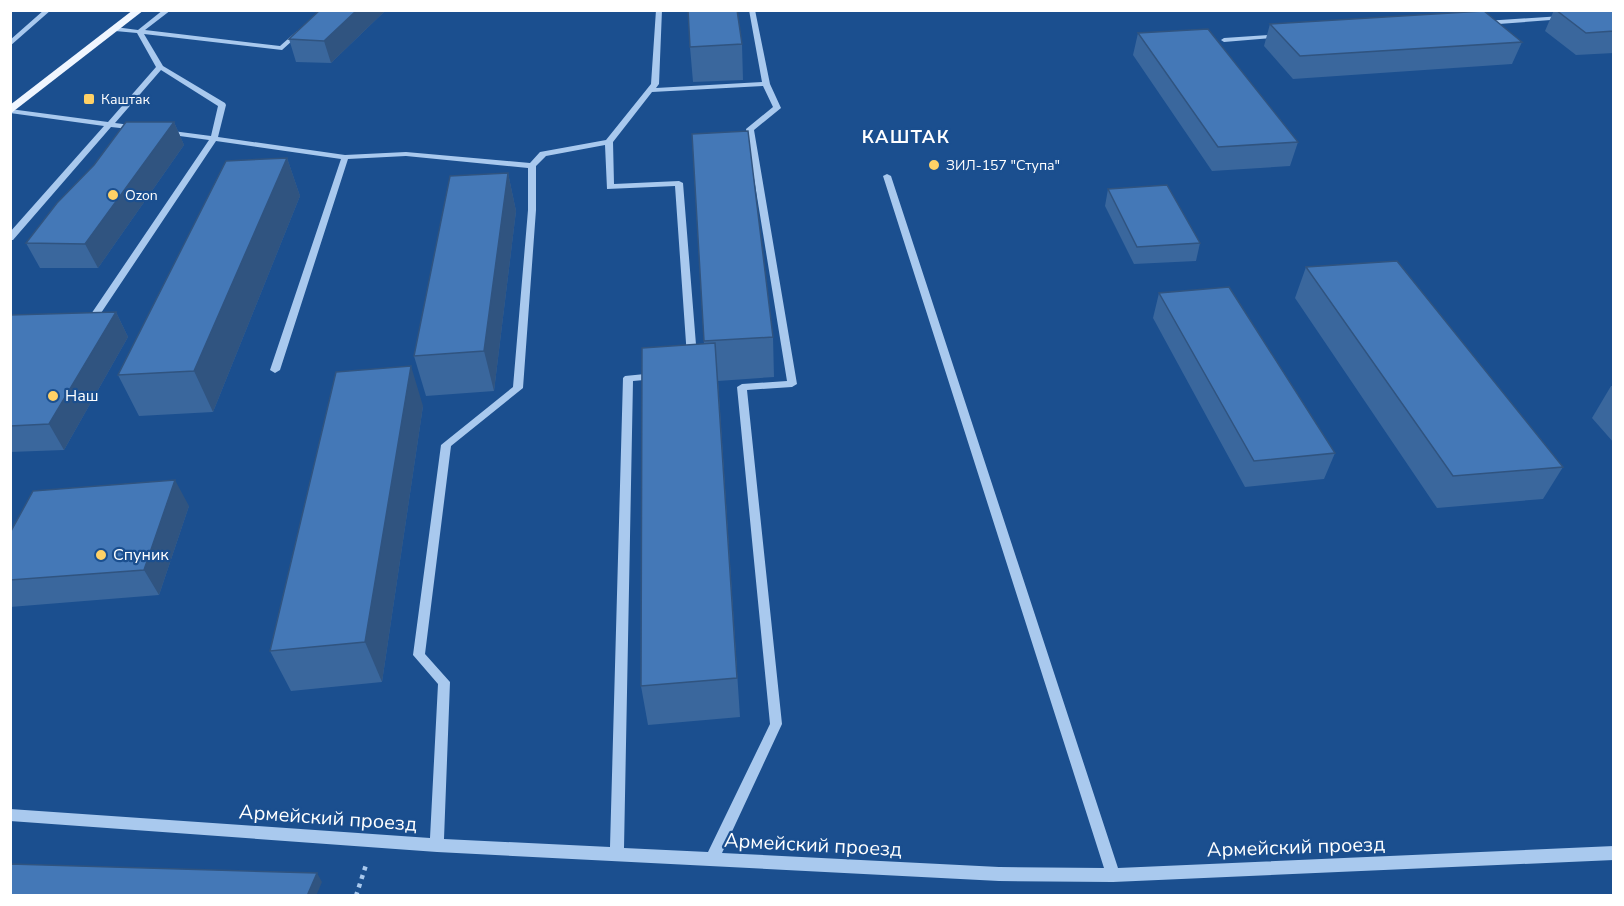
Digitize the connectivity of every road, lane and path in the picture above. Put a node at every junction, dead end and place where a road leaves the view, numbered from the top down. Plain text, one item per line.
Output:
1 (48, 10) edge
2 (140, 10) edge
3 (168, 10) edge
4 (659, 10) edge
5 (752, 10) edge
6 (1566, 18) edge
7 (1472, 24) edge
8 (306, 26) edge
9 (114, 29) junction
10 (140, 32) junction
11 (1295, 36) edge
12 (1224, 40) dead end
13 (10, 45) edge
14 (160, 67) junction
15 (766, 84) junction
16 (650, 90) junction
17 (10, 111) edge
18 (109, 125) junction
19 (144, 129) edge
20 (156, 131) edge
21 (214, 139) junction
22 (609, 142) junction
23 (345, 157) junction
24 (532, 166) junction
25 (887, 176) dead end
26 (10, 238) edge
27 (81, 323) edge
28 (275, 370) dead end
29 (693, 373) edge
30 (672, 375) edge
31 (10, 815) edge
32 (437, 845) junction
33 (1614, 853) edge
34 (617, 855) junction
35 (712, 860) junction
36 (1113, 875) junction

1 - 13 street
2 - 9 main road
3 - 10 street
4 - 16 street
5 - 15 street
6 - 7 street
8 - 10 street
9 - 10 street
9 - 17 main road
10 - 14 street
11 - 12 street
14 - 18 street
14 - 21 street
15 - 16 street
15 - 35 street
16 - 22 street
17 - 18 street
18 - 19 street
18 - 26 street
20 - 21 street
21 - 23 street
21 - 27 street
22 - 24 street
22 - 29 street
23 - 24 street
23 - 28 street
24 - 32 street
25 - 36 street
30 - 34 street
31 - 32 street, Армейский проезд
32 - 34 street, Армейский проезд
33 - 36 street, Армейский проезд
34 - 35 street, Армейский проезд
35 - 36 street, Армейский проезд

